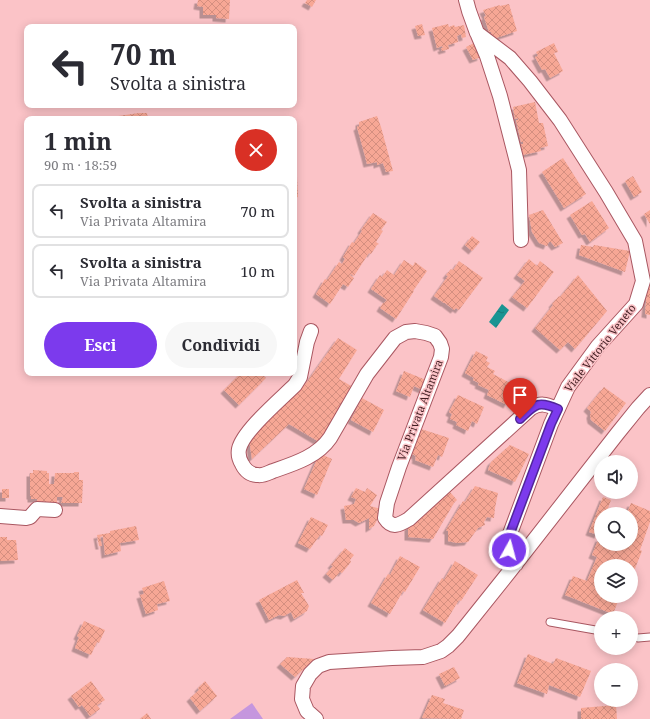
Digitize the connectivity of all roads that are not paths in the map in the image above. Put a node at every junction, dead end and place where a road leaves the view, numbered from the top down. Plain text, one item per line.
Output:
1 (466, 0) edge
2 (477, 33) junction
3 (521, 240) dead end
4 (311, 331) dead end
5 (650, 395) edge
6 (558, 409) junction
7 (55, 510) dead end
8 (0, 516) edge
9 (516, 564) junction
10 (550, 622) dead end
11 (594, 630) edge
12 (650, 637) edge
13 (638, 638) edge
14 (316, 719) edge

1 - 2 street
2 - 3 street
2 - 6 street, Viale Vittorio Veneto
4 - 6 street, Via Privata Altamira
5 - 9 street
6 - 9 street, Viale Vittorio Veneto
7 - 8 street
9 - 14 street
10 - 11 lane
12 - 13 lane

